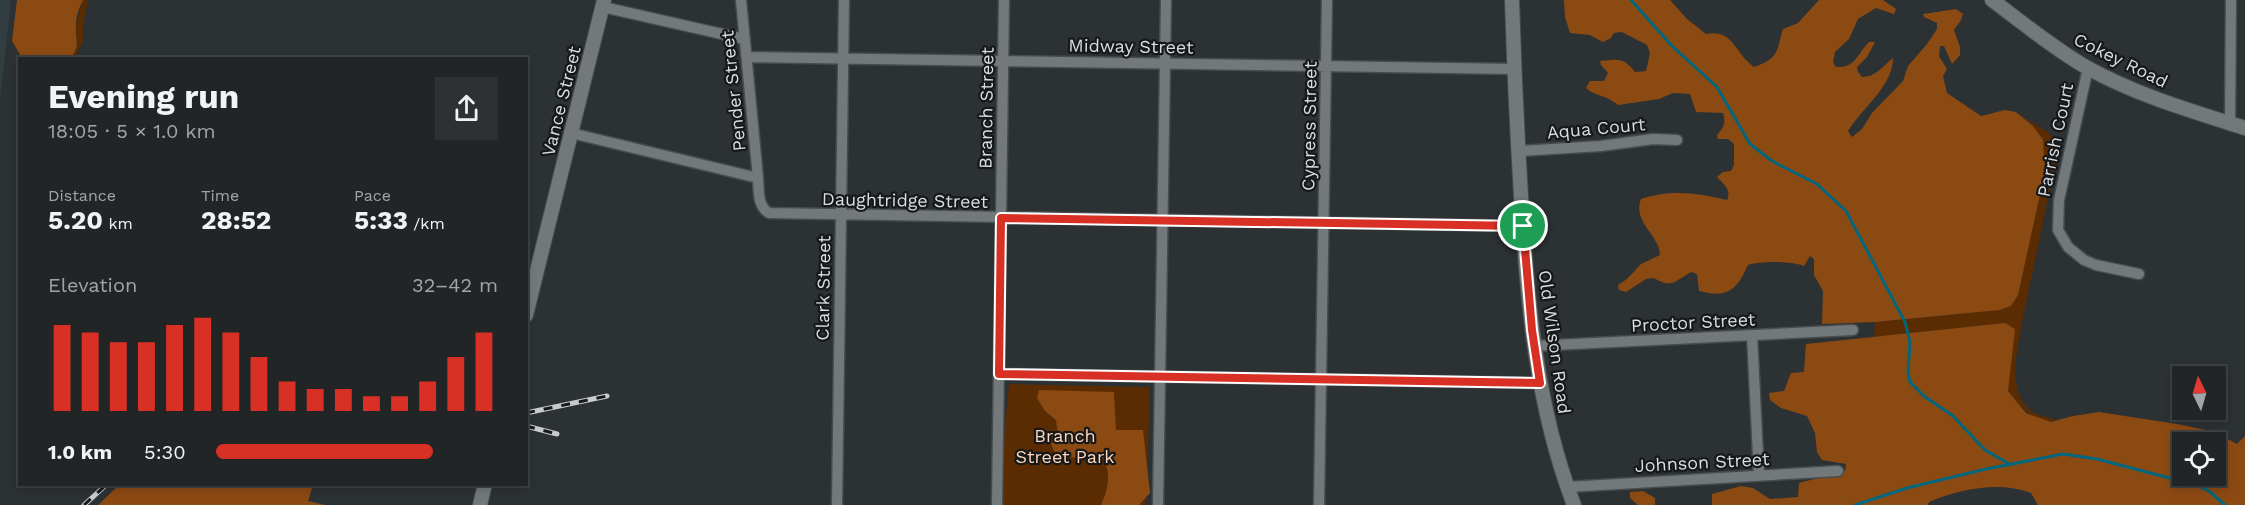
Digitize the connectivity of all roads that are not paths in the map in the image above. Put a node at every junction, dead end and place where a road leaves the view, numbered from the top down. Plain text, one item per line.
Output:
1 (741, 0) edge
2 (843, 0) edge
3 (1004, 0) edge
4 (1166, 0) edge
5 (1327, 0) edge
6 (1512, 0) edge
7 (1992, 0) edge
8 (2231, 0) edge
9 (603, 4) edge
10 (744, 39) junction
11 (747, 57) junction
12 (843, 58) junction
13 (1003, 60) junction
14 (1164, 63) junction
15 (1327, 65) junction
16 (2088, 68) junction
17 (1515, 69) junction
18 (2230, 123) junction
19 (2245, 128) edge
20 (571, 133) junction
21 (1677, 140) dead end
22 (1518, 151) junction
23 (758, 178) junction
24 (840, 215) junction
25 (1001, 218) junction
26 (1162, 220) junction
27 (1324, 223) junction
28 (1523, 226) junction
29 (2139, 274) dead end
30 (528, 307) edge
31 (1853, 330) dead end
32 (1752, 335) junction
33 (1534, 346) junction
34 (999, 374) junction
35 (1159, 376) junction
36 (1320, 379) junction
37 (1540, 383) junction
38 (1838, 471) dead end
39 (1759, 475) junction
40 (485, 486) edge
41 (1567, 487) junction
42 (480, 505) edge
43 (837, 505) edge
44 (997, 505) edge
45 (1158, 505) edge
46 (1320, 505) edge
47 (1574, 505) edge

1 - 10 street, Pender Street
2 - 12 street, Clark Street
3 - 13 street, Branch Street
4 - 14 street
5 - 15 street, Cypress Street
6 - 17 street, Old Wilson Road
7 - 16 street, Cokey Road
8 - 18 street
9 - 10 street
9 - 20 street, Vance Street
10 - 11 street, Pender Street
11 - 12 street, Midway Street
11 - 23 street, Pender Street
12 - 13 street, Midway Street
12 - 24 street, Clark Street
13 - 14 street, Midway Street
13 - 25 street, Branch Street
14 - 15 street, Midway Street
14 - 26 street
15 - 17 street, Midway Street
15 - 27 street, Cypress Street
16 - 18 street, Cokey Road
16 - 29 street, Parrish Court
17 - 22 street, Old Wilson Road
18 - 19 street, Cokey Road
20 - 23 street
20 - 30 street, Vance Street
21 - 22 street, Aqua Court
22 - 28 street, Old Wilson Road
23 - 24 street, Daughtridge Street
24 - 25 street, Daughtridge Street
24 - 43 street, Clark Street
25 - 26 street, Daughtridge Street
25 - 34 street, Branch Street
26 - 27 street, Daughtridge Street
26 - 35 street
27 - 28 street, Daughtridge Street
27 - 36 street, Cypress Street
28 - 33 street, Old Wilson Road
31 - 32 street, Proctor Street
32 - 33 street, Proctor Street
32 - 39 street
33 - 37 street, Old Wilson Road
34 - 35 street
34 - 44 street, Branch Street
35 - 36 street
35 - 45 street
36 - 37 street
36 - 46 street, Cypress Street
37 - 41 street, Old Wilson Road
38 - 39 street, Johnson Street
39 - 41 street, Johnson Street
40 - 42 street
41 - 47 street, Old Wilson Road

